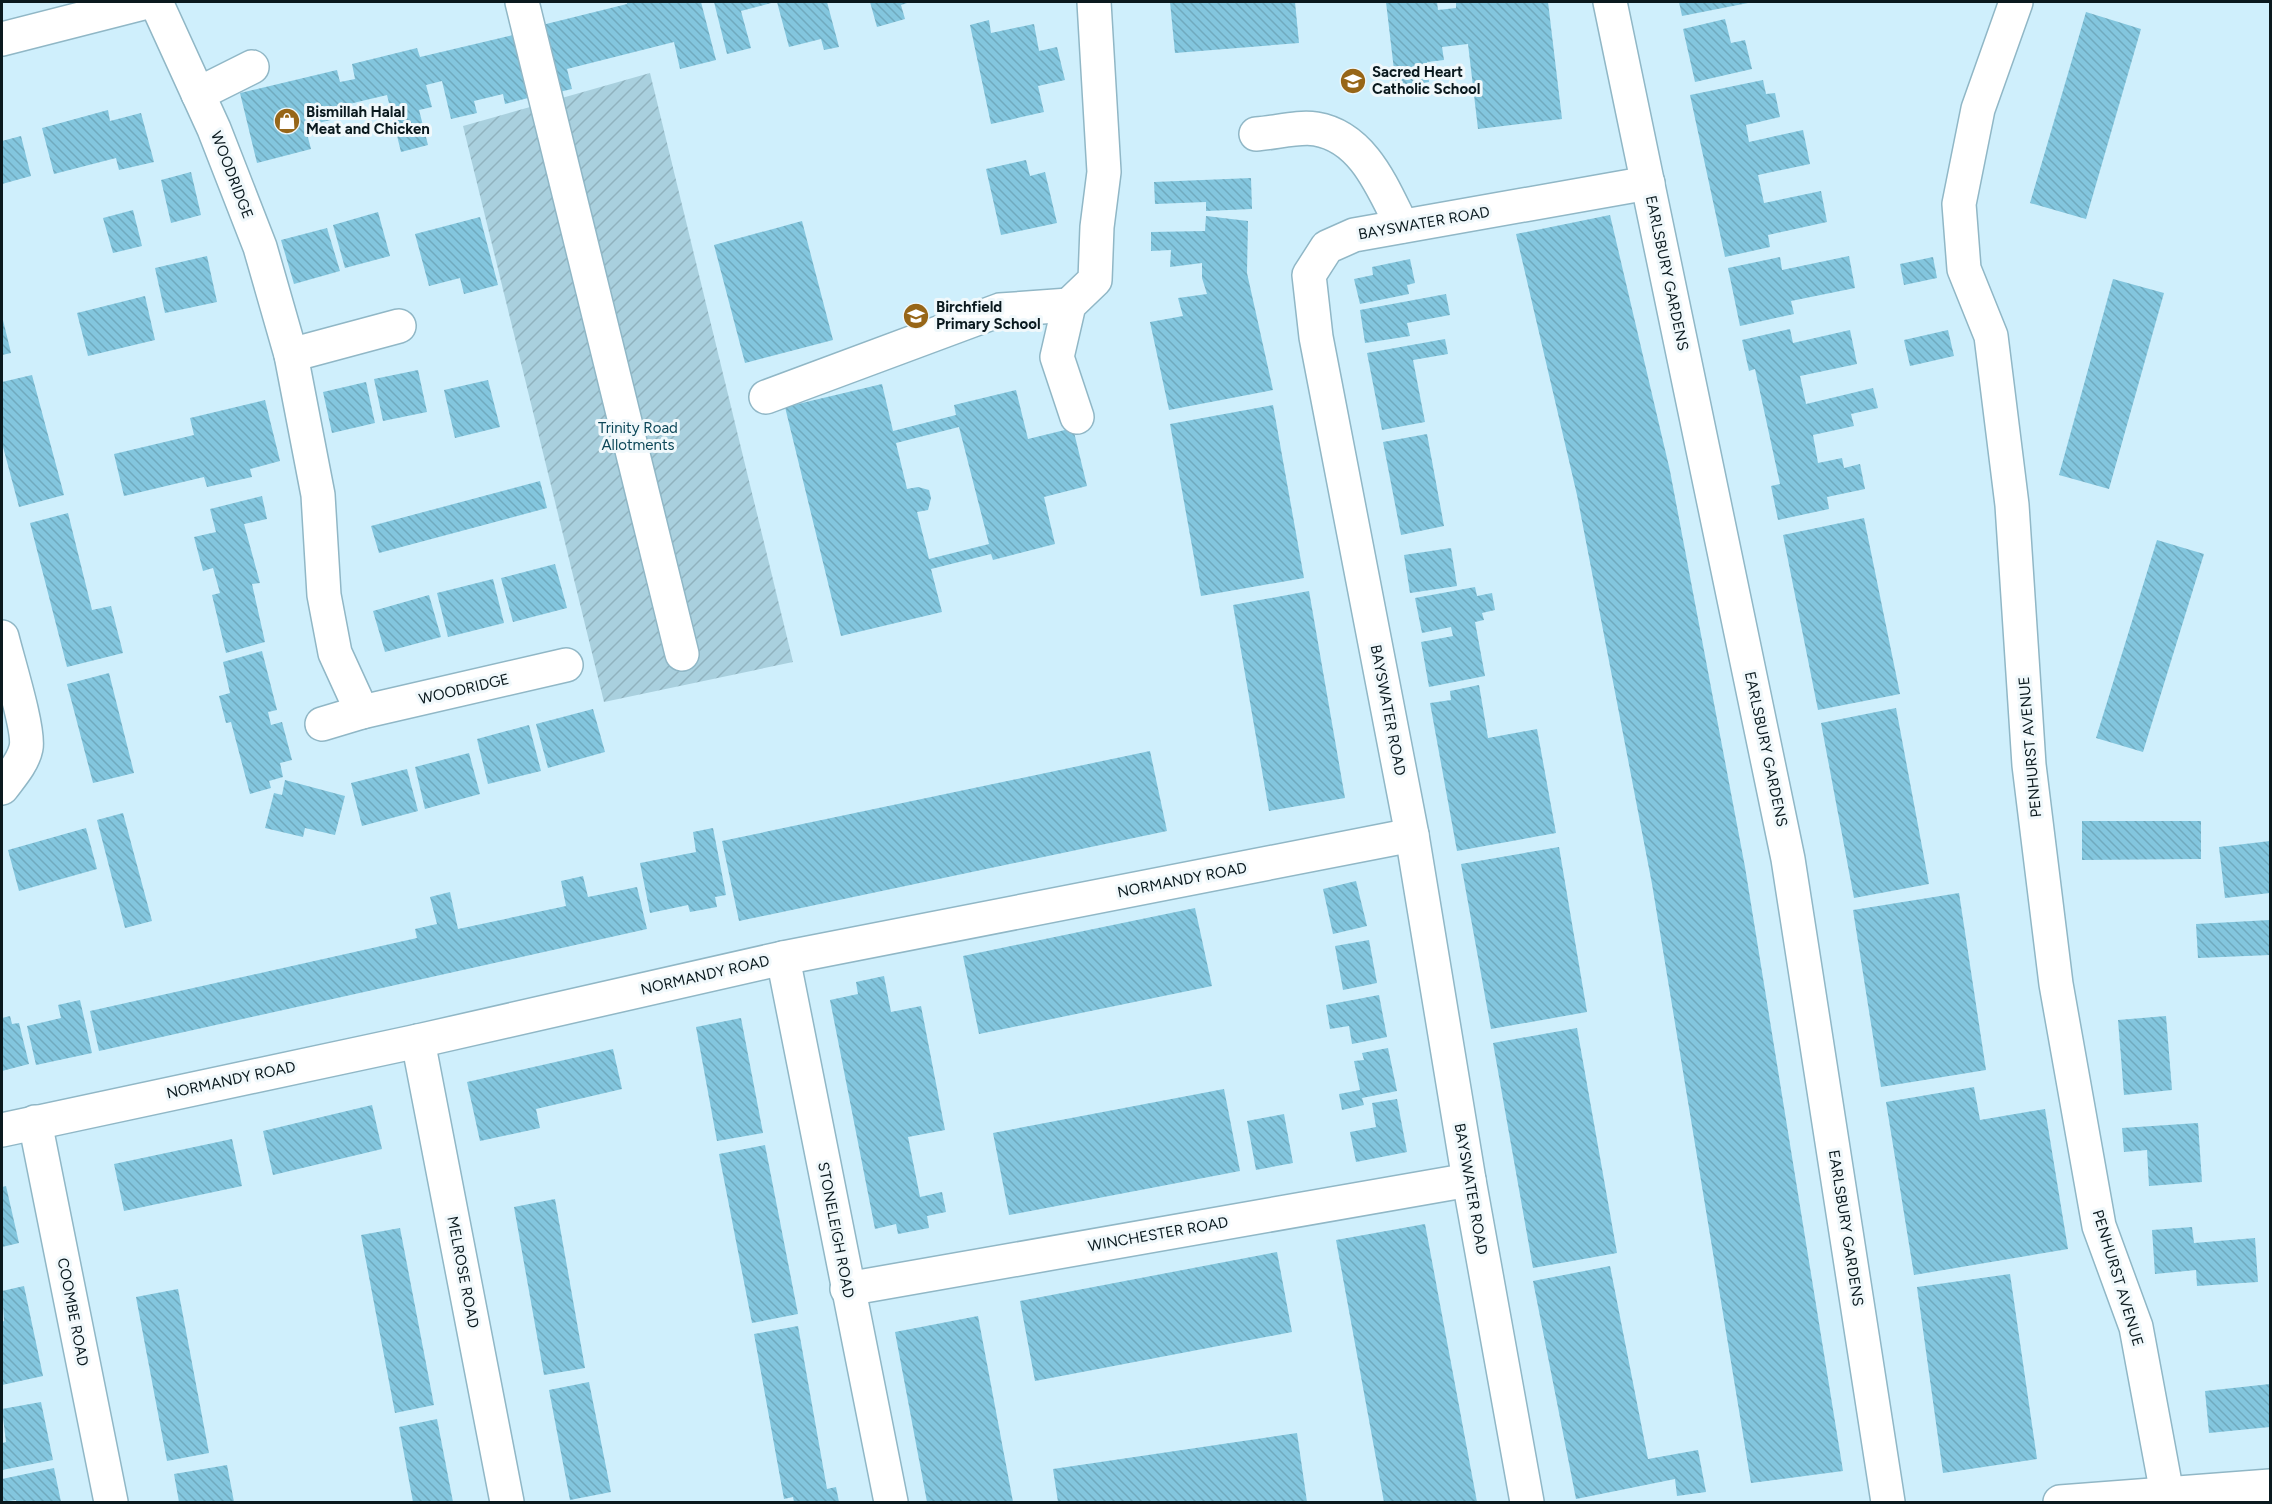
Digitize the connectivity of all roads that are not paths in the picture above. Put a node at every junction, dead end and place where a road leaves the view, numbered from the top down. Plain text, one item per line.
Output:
1 (147, 2) edge
2 (156, 2) edge
3 (522, 2) edge
4 (1094, 2) edge
5 (1610, 2) edge
6 (2016, 2) edge
7 (2, 39) edge
8 (252, 67) dead end
9 (198, 94) junction
10 (1256, 134) dead end
11 (1648, 183) junction
12 (1402, 226) junction
13 (1069, 305) junction
14 (399, 326) dead end
15 (291, 355) junction
16 (766, 397) dead end
17 (1077, 417) dead end
18 (2, 637) edge
19 (682, 654) dead end
20 (566, 665) dead end
21 (362, 712) junction
22 (322, 724) dead end
23 (2, 788) edge
24 (1412, 835) junction
25 (783, 958) junction
26 (418, 1041) junction
27 (35, 1122) junction
28 (2, 1130) edge
29 (1469, 1180) junction
30 (847, 1289) junction
31 (2271, 1486) edge
32 (2161, 1497) edge
33 (111, 1503) edge
34 (507, 1503) edge
35 (891, 1503) edge
36 (1527, 1503) edge
37 (1888, 1503) edge
38 (2060, 1503) edge

1 - 7 street
2 - 9 street, WOODRIDGE
3 - 19 street
4 - 13 street
5 - 11 street, EARLSBURY GARDENS
6 - 32 street, PENHURST AVENUE
8 - 9 street
9 - 15 street, WOODRIDGE
10 - 12 street
11 - 12 street, BAYSWATER ROAD
11 - 37 street, EARLSBURY GARDENS
12 - 24 street, BAYSWATER ROAD
13 - 16 street
13 - 17 street
14 - 15 street
15 - 21 street, WOODRIDGE
18 - 23 street
20 - 21 street, WOODRIDGE
21 - 22 street, WOODRIDGE
24 - 25 street, NORMANDY ROAD
24 - 29 street, BAYSWATER ROAD
25 - 26 street, NORMANDY ROAD
25 - 30 street, STONELEIGH ROAD
26 - 27 street, NORMANDY ROAD
26 - 34 street, MELROSE ROAD
27 - 28 street, NORMANDY ROAD
27 - 33 street, COOMBE ROAD
29 - 30 street, WINCHESTER ROAD
29 - 36 street, BAYSWATER ROAD
30 - 35 street, STONELEIGH ROAD
31 - 32 street
32 - 38 street

